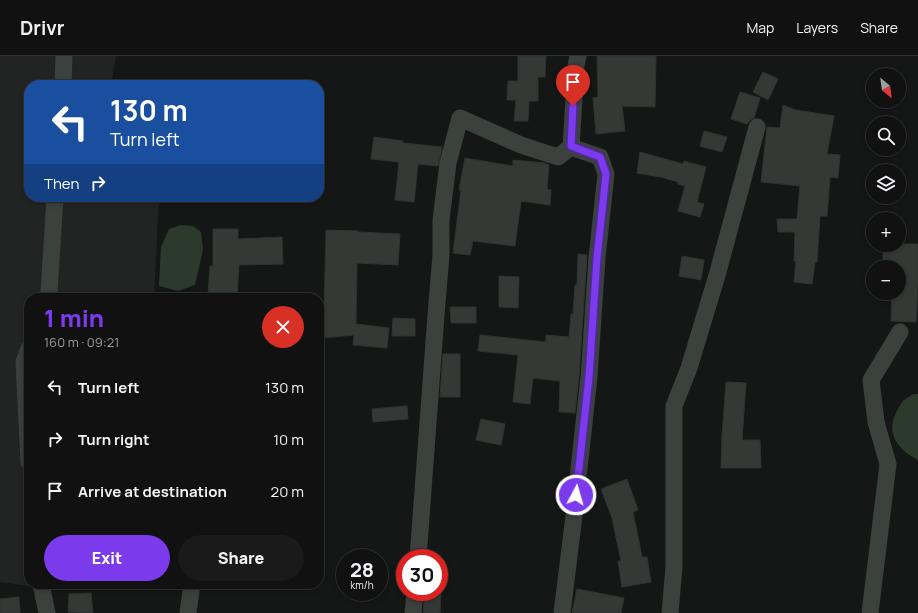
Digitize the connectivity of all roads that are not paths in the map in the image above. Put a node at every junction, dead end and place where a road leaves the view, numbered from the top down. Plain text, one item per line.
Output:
1 (64, 56) edge
2 (578, 56) edge
3 (63, 80) edge
4 (757, 127) dead end
5 (571, 146) junction
6 (56, 202) edge
7 (49, 293) edge
8 (900, 332) dead end
9 (419, 549) edge
10 (42, 589) edge
11 (191, 589) edge
12 (414, 601) edge
13 (47, 613) edge
14 (188, 613) edge
15 (413, 613) edge
16 (562, 613) edge
17 (670, 613) edge
18 (870, 613) edge

1 - 3 street
2 - 5 street
4 - 17 street
5 - 9 street
5 - 16 street
6 - 7 street
8 - 18 street
10 - 13 street
11 - 14 street
12 - 15 street

